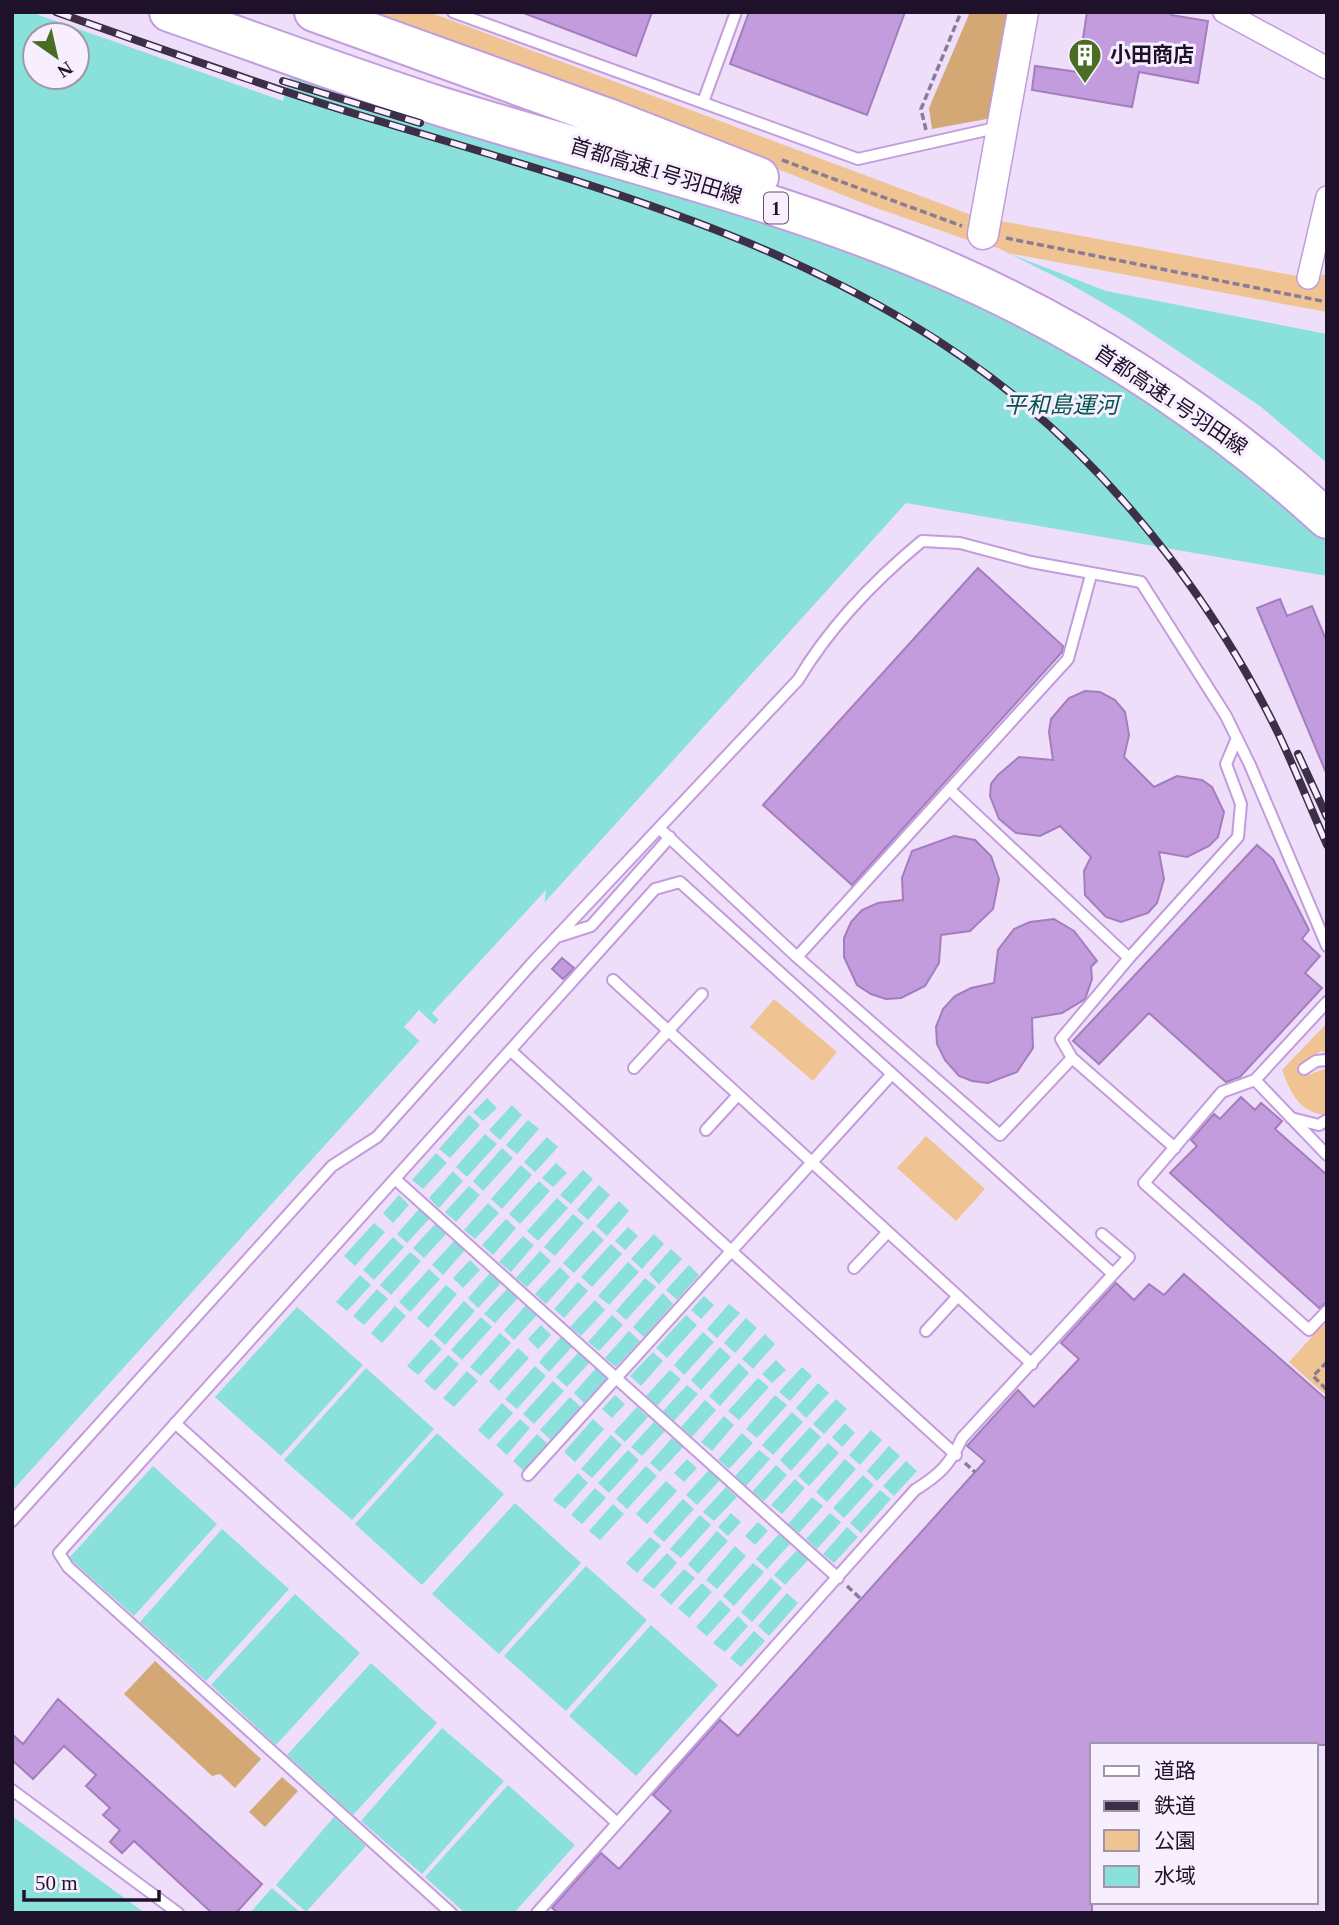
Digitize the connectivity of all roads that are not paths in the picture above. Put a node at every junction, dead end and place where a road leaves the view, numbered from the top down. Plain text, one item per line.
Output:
1 (169, 12) edge
2 (237, 12) edge
3 (314, 12) edge
4 (453, 12) edge
5 (736, 12) edge
6 (1023, 12) edge
7 (1224, 12) edge
8 (1327, 68) edge
9 (703, 102) junction
10 (1000, 127) junction
11 (759, 177) junction
12 (1327, 197) edge
13 (984, 234) road end
14 (1308, 278) dead end
15 (1327, 484) edge
16 (1327, 519) edge
17 (1091, 575) junction
18 (1237, 738) junction
19 (950, 790) junction
20 (659, 828) junction
21 (670, 837) junction
22 (556, 937) junction
23 (1327, 946) edge
24 (797, 957) junction
25 (1129, 958) junction
26 (613, 980) dead end
27 (702, 994) dead end
28 (1327, 1002) edge
29 (668, 1031) junction
30 (511, 1051) junction
31 (1072, 1058) junction
32 (1327, 1060) edge
33 (634, 1068) dead end
34 (1304, 1069) dead end
35 (892, 1074) junction
36 (1255, 1080) junction
37 (738, 1094) junction
38 (1292, 1118) junction
39 (1327, 1121) edge
40 (706, 1130) dead end
41 (1175, 1148) junction
42 (1327, 1155) edge
43 (812, 1162) junction
44 (395, 1179) junction
45 (888, 1232) junction
46 (1102, 1234) dead end
47 (731, 1250) junction
48 (854, 1268) dead end
49 (1113, 1274) junction
50 (958, 1296) junction
51 (1327, 1311) edge
52 (926, 1331) dead end
53 (1032, 1364) junction
54 (617, 1378) junction
55 (175, 1423) junction
56 (956, 1455) junction
57 (528, 1475) dead end
58 (12, 1521) edge
59 (838, 1577) junction
60 (12, 1790) edge
61 (617, 1822) junction
62 (178, 1913) edge
63 (451, 1913) edge
64 (537, 1913) edge

1 - 16 highway, 首都高速1号羽田線 / 1
2 - 11 highway, 首都高速1号羽田線 / 1
3 - 11 highway
4 - 9 lane
5 - 9 lane
6 - 10 street
7 - 8 street
9 - 10 lane
10 - 13 street
11 - 15 highway, 首都高速1号羽田線 / 1
12 - 14 street
17 - 18 lane
17 - 19 lane
17 - 20 lane
18 - 23 lane
18 - 25 lane
19 - 24 lane
19 - 25 lane
20 - 21 lane
20 - 22 lane
21 - 22 lane
21 - 24 lane
22 - 58 lane
24 - 31 lane
25 - 31 lane
26 - 29 lane
27 - 29 lane
28 - 36 lane
29 - 33 lane
29 - 37 lane
30 - 35 lane
30 - 44 lane
30 - 47 lane
31 - 41 lane
32 - 34 lane
35 - 43 lane
35 - 49 lane
36 - 38 lane
36 - 41 lane
37 - 40 lane
37 - 43 lane
38 - 39 lane
38 - 42 lane
41 - 51 lane
43 - 45 lane
43 - 47 lane
44 - 54 lane
44 - 55 lane
45 - 48 lane
45 - 50 lane
46 - 49 lane
47 - 54 lane
47 - 56 lane
49 - 53 lane
50 - 52 lane
50 - 53 lane
53 - 56 lane
54 - 57 lane
54 - 59 lane
55 - 61 lane
55 - 63 lane
56 - 59 lane
59 - 61 lane
60 - 62 lane
61 - 64 lane

